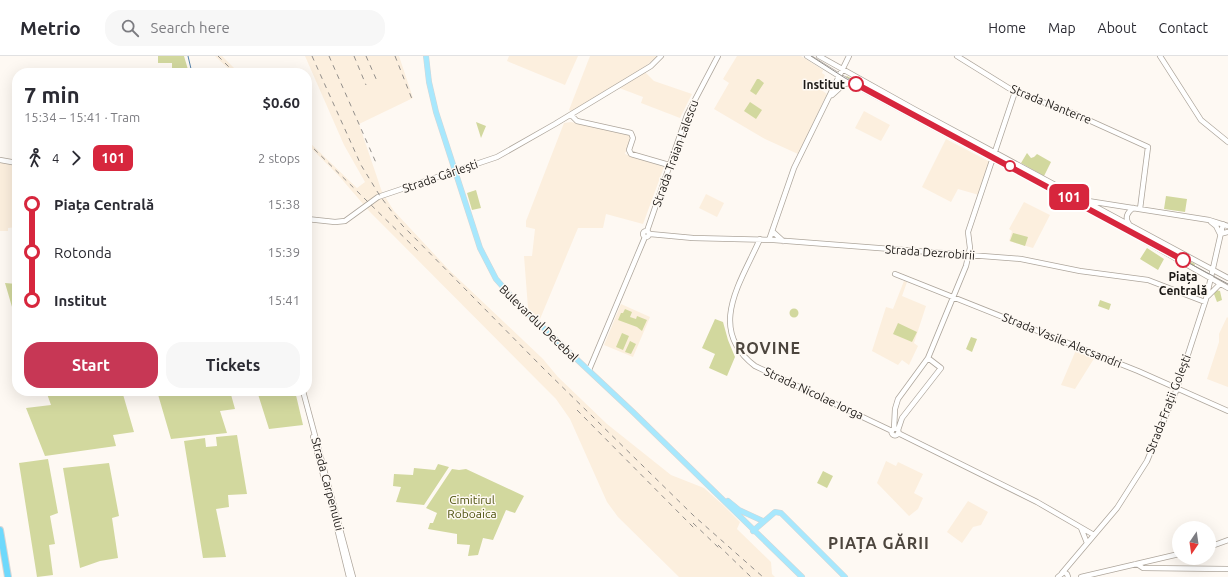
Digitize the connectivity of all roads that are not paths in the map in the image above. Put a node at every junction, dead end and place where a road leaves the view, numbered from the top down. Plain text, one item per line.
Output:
1 (426, 56) edge
2 (662, 56) edge
3 (718, 56) edge
4 (807, 56) edge
5 (819, 56) edge
6 (849, 56) edge
7 (957, 56) edge
8 (1160, 56) edge
9 (843, 70) junction
10 (840, 77) junction
11 (851, 83) junction
12 (1015, 92) junction
13 (829, 98) junction
14 (571, 115) junction
15 (1228, 142) edge
16 (996, 152) junction
17 (993, 159) junction
18 (0, 160) edge
19 (12, 162) edge
20 (1003, 164) junction
21 (669, 165) junction
22 (455, 171) junction
23 (985, 185) junction
24 (1085, 201) junction
25 (1075, 203) junction
26 (1105, 204) junction
27 (1094, 206) junction
28 (1134, 208) junction
29 (1140, 209) junction
30 (1104, 211) junction
31 (1091, 212) junction
32 (312, 220) edge
33 (1206, 220) junction
34 (1130, 225) junction
35 (1226, 225) edge
36 (772, 231) junction
37 (1228, 232) edge
38 (647, 234) junction
39 (1220, 234) junction
40 (739, 239) junction
41 (760, 239) junction
42 (769, 240) junction
43 (783, 241) junction
44 (756, 247) junction
45 (969, 254) junction
46 (1212, 269) junction
47 (894, 274) dead end
48 (1228, 278) edge
49 (1210, 279) junction
50 (1220, 284) junction
51 (1228, 288) edge
52 (953, 297) junction
53 (1205, 301) junction
54 (928, 358) junction
55 (588, 370) junction
56 (1177, 387) junction
57 (303, 396) edge
58 (303, 396) edge
59 (895, 409) junction
60 (1228, 411) edge
61 (904, 416) junction
62 (895, 431) junction
63 (719, 495) junction
64 (763, 521) junction
65 (1081, 528) junction
66 (0, 530) edge
67 (753, 531) junction
68 (1094, 535) junction
69 (1228, 540) edge
70 (1087, 543) junction
71 (1216, 544) edge
72 (1172, 556) edge
73 (1137, 564) junction
74 (1228, 569) edge
75 (1063, 575) edge
76 (8, 577) edge
77 (349, 577) edge
78 (353, 577) edge
79 (802, 577) edge
80 (845, 577) edge
81 (1075, 577) edge
82 (1081, 577) edge

1 - 22 main road, Bulevardul Decebal
2 - 14 street, Strada Gârlești
3 - 21 street, Strada Traian Lalescu
4 - 10 street
5 - 9 street
6 - 9 street
7 - 12 street, Strada Nanterre
8 - 15 street
9 - 10 street
9 - 16 street
10 - 11 street
10 - 13 street
11 - 13 street
11 - 17 street
12 - 16 street
12 - 29 street, Strada Nanterre
13 - 36 street
14 - 21 street
14 - 22 street, Strada Gârlești
16 - 17 street
16 - 24 street
17 - 20 street
17 - 23 street
18 - 19 street
20 - 23 street
20 - 25 street
21 - 38 street, Strada Traian Lalescu
22 - 32 street, Strada Gârlești
22 - 55 main road, Bulevardul Decebal
23 - 45 street
24 - 25 street
24 - 26 street
24 - 27 street
25 - 31 street
26 - 28 street
26 - 30 street
27 - 30 street
27 - 31 street
28 - 29 street
28 - 34 street
29 - 33 street
30 - 34 street
31 - 49 street
33 - 35 street
33 - 39 street
34 - 46 street
35 - 39 street, Strada Frații Golești
36 - 42 street
36 - 43 street
37 - 39 street
38 - 40 street, Strada Dezrobirii
38 - 55 street, Strada Traian Lalescu
39 - 46 street, Strada Frații Golești
40 - 41 street, Strada Dezrobirii
40 - 44 street
41 - 42 street, Strada Dezrobirii
41 - 44 street, Strada Nicolae Iorga
42 - 43 street, Strada Dezrobirii
43 - 45 street, Strada Dezrobirii
44 - 62 street, Strada Nicolae Iorga
45 - 52 street
45 - 53 street, Strada Dezrobirii
46 - 48 street
46 - 49 street, Strada Frații Golești
47 - 52 street, Strada Vasile Alecsandri
49 - 50 street
49 - 53 street, Strada Frații Golești
50 - 51 street
50 - 53 street
52 - 54 street
52 - 56 street, Strada Vasile Alecsandri
53 - 56 street, Strada Frații Golești
54 - 59 street
54 - 61 street
55 - 63 main road, Bulevardul Decebal
56 - 60 street, Strada Vasile Alecsandri
56 - 68 street, Strada Frații Golești
57 - 77 street, Strada Carpenului
58 - 78 street, Strada Carpenului
59 - 61 street
59 - 62 street
61 - 62 street
62 - 65 street, Strada Nicolae Iorga
63 - 64 main road, Bulevardul Decebal
63 - 67 main road, Bulevardul Decebal
64 - 67 main road
64 - 80 main road
65 - 68 street, Strada Nicolae Iorga
65 - 70 street
66 - 76 highway
67 - 79 main road, Bulevardul Decebal
68 - 70 street, Strada Frații Golești
69 - 71 street
70 - 75 street, Strada Frații Golești
72 - 73 street
73 - 74 street
73 - 82 street
75 - 81 street

